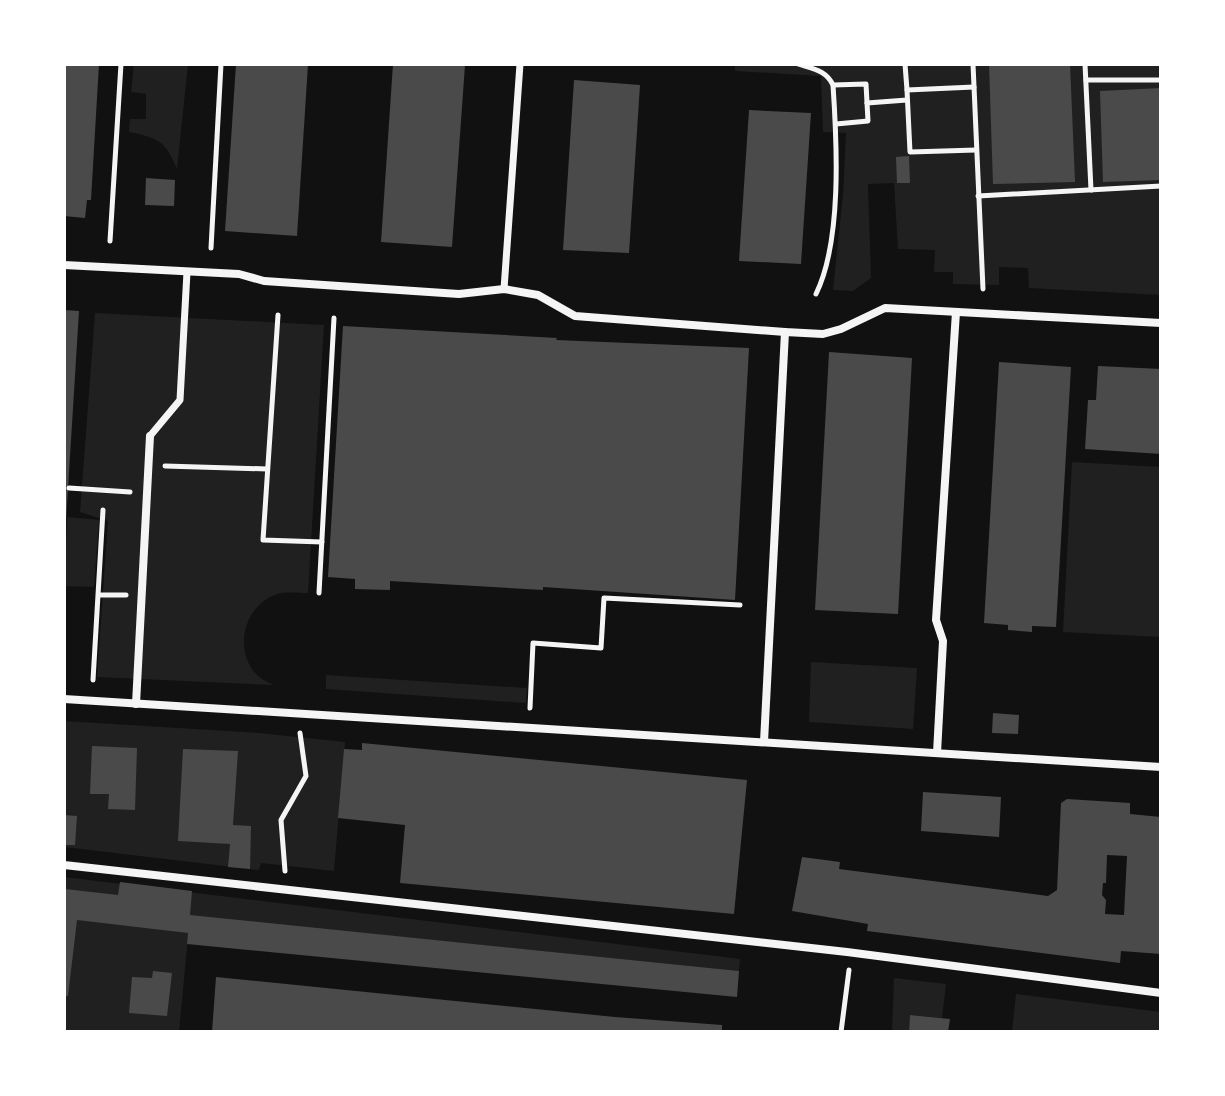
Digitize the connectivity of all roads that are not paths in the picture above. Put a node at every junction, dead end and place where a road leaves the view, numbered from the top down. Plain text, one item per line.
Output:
1 (520, 64) edge
2 (64, 265) edge
3 (187, 272) junction
4 (504, 289) junction
5 (956, 312) junction
6 (1161, 323) edge
7 (785, 332) junction
8 (150, 436) joint
9 (64, 699) edge
10 (136, 704) junction
11 (764, 742) junction
12 (937, 753) junction
13 (1161, 767) edge
14 (64, 865) edge
15 (1161, 993) edge

1 - 4 street
2 - 3 street
3 - 4 street
3 - 8 street
4 - 7 street
5 - 6 street
5 - 7 street
5 - 12 street
7 - 11 street
8 - 10 street
9 - 10 street
10 - 11 street
11 - 12 street
12 - 13 street
14 - 15 street

